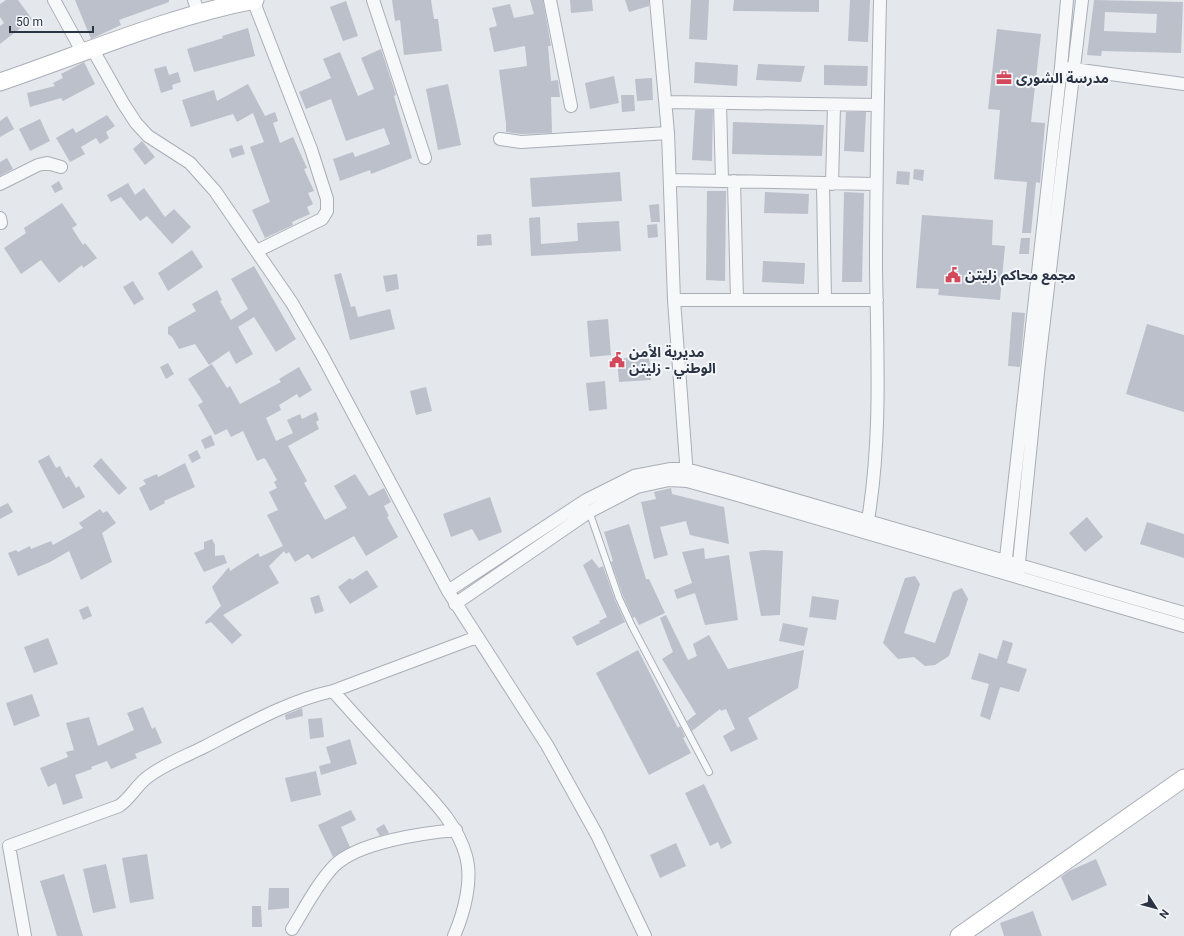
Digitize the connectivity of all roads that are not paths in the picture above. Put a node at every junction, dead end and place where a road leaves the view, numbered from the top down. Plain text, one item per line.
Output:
1 (54, 0) edge
2 (254, 0) edge
3 (373, 0) edge
4 (550, 0) edge
5 (656, 0) edge
6 (880, 0) edge
7 (1066, 0) edge
8 (1082, 0) edge
9 (197, 7) edge
10 (88, 51) junction
11 (1061, 67) junction
12 (1074, 69) junction
13 (0, 82) edge
14 (1184, 84) edge
15 (666, 102) junction
16 (720, 103) junction
17 (834, 105) junction
18 (877, 105) junction
19 (571, 106) dead end
20 (668, 133) junction
21 (500, 140) dead end
22 (425, 158) dead end
23 (61, 167) dead end
24 (671, 180) junction
25 (728, 181) junction
26 (827, 183) junction
27 (0, 184) edge
28 (876, 184) junction
29 (257, 251) junction
30 (674, 300) junction
31 (737, 300) junction
32 (825, 300) junction
33 (877, 300) junction
34 (1034, 363) junction
35 (687, 475) junction
36 (588, 506) junction
37 (868, 520) junction
38 (1006, 560) junction
39 (1019, 564) junction
40 (1004, 573) junction
41 (1018, 577) junction
42 (448, 591) junction
43 (455, 604) junction
44 (1184, 613) edge
45 (1184, 626) edge
46 (477, 637) junction
47 (333, 691) junction
48 (709, 772) dead end
49 (1184, 778) edge
50 (456, 830) junction
51 (4, 845) edge
52 (292, 929) dead end
53 (26, 936) edge
54 (454, 936) edge
55 (645, 936) edge
56 (959, 936) edge

1 - 10 street
2 - 9 street
2 - 29 street
3 - 22 street
4 - 19 street
5 - 15 street
6 - 18 street
7 - 11 street
8 - 12 street
9 - 10 street
10 - 13 street
10 - 29 street
11 - 12 street
11 - 34 street
12 - 14 street
12 - 34 street
15 - 16 street
15 - 20 street
16 - 17 street
16 - 25 street
17 - 18 street
17 - 26 street
18 - 28 street
20 - 21 street
20 - 24 street
23 - 27 street
24 - 25 street
24 - 30 street
25 - 26 street
25 - 31 street
26 - 28 street
26 - 32 street
28 - 33 street
29 - 42 street
30 - 31 street
30 - 35 street
31 - 32 street
32 - 33 street
33 - 37 street
34 - 38 street
34 - 39 street
35 - 36 street
35 - 37 street
35 - 40 street
36 - 42 street
36 - 43 street
36 - 48 lane
37 - 38 street
38 - 39 street
38 - 40 street
39 - 41 street
39 - 44 street
40 - 41 street
41 - 45 street
42 - 43 street
43 - 46 street
46 - 47 street
46 - 55 street
47 - 50 street
47 - 51 street
49 - 56 street
50 - 52 street
50 - 54 street
51 - 53 street

